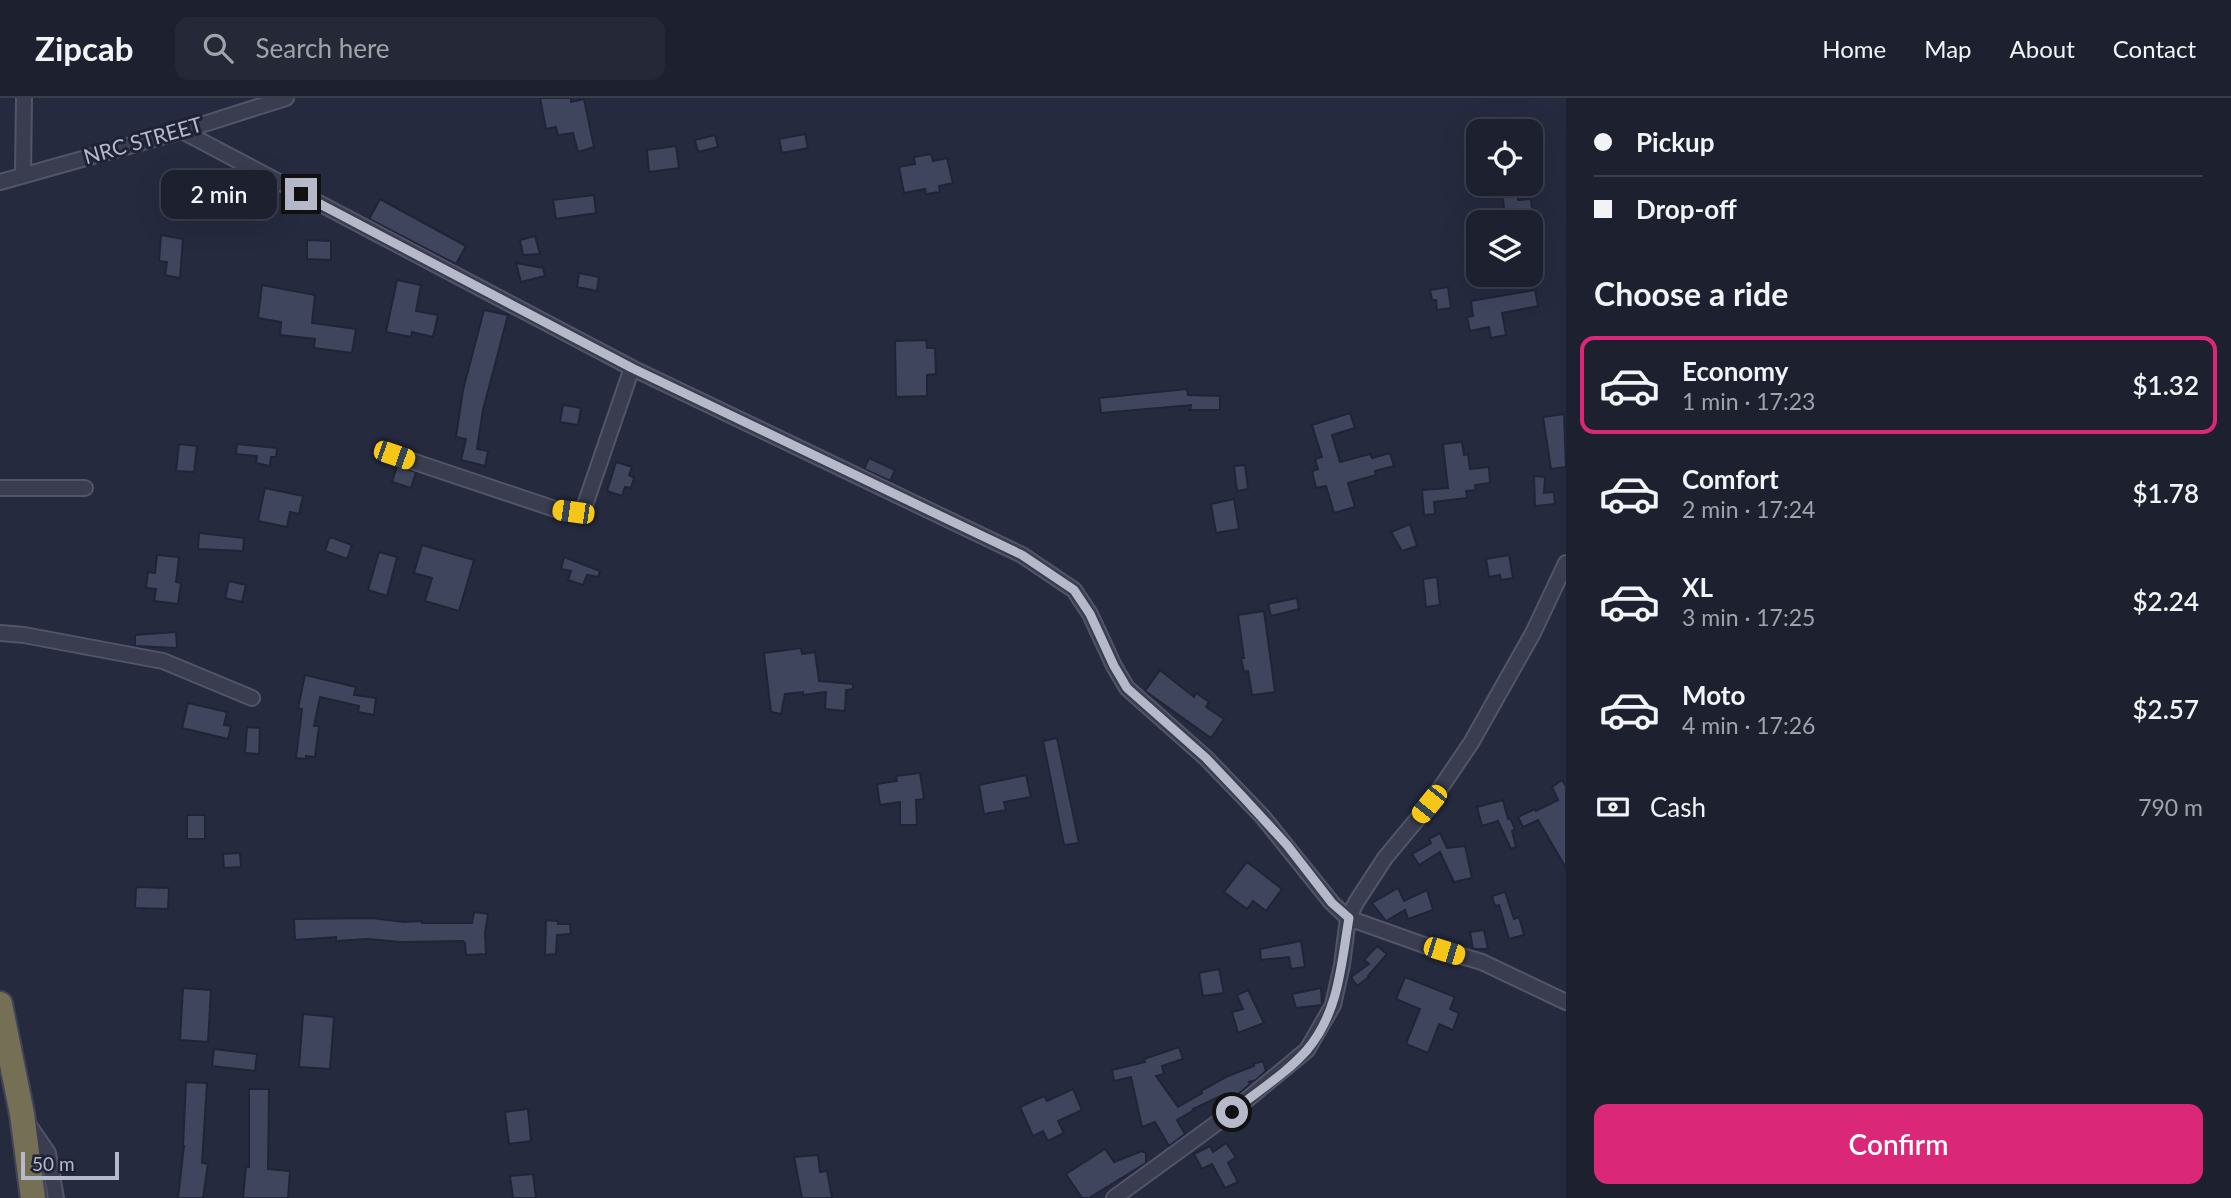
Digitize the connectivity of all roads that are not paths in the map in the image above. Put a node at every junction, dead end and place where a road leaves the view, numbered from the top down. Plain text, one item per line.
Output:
1 (24, 98) edge
2 (286, 98) edge
3 (182, 131) junction
4 (23, 174) junction
5 (0, 182) edge
6 (632, 368) junction
7 (394, 455) dead end
8 (0, 488) edge
9 (85, 488) dead end
10 (1566, 562) edge
11 (0, 633) edge
12 (252, 698) dead end
13 (1349, 918) junction
14 (1566, 1002) edge
15 (0, 1004) edge
16 (22, 1114) junction
17 (33, 1198) edge
18 (56, 1198) edge
19 (1114, 1198) edge

1 - 4 street
2 - 3 street, NRC STREET
3 - 4 street, NRC STREET
3 - 6 street
4 - 5 street, NRC STREET
6 - 7 street
6 - 13 street
8 - 9 street
10 - 13 street
11 - 12 street
13 - 14 street
13 - 19 street
15 - 16 highway
16 - 17 highway
16 - 18 street

